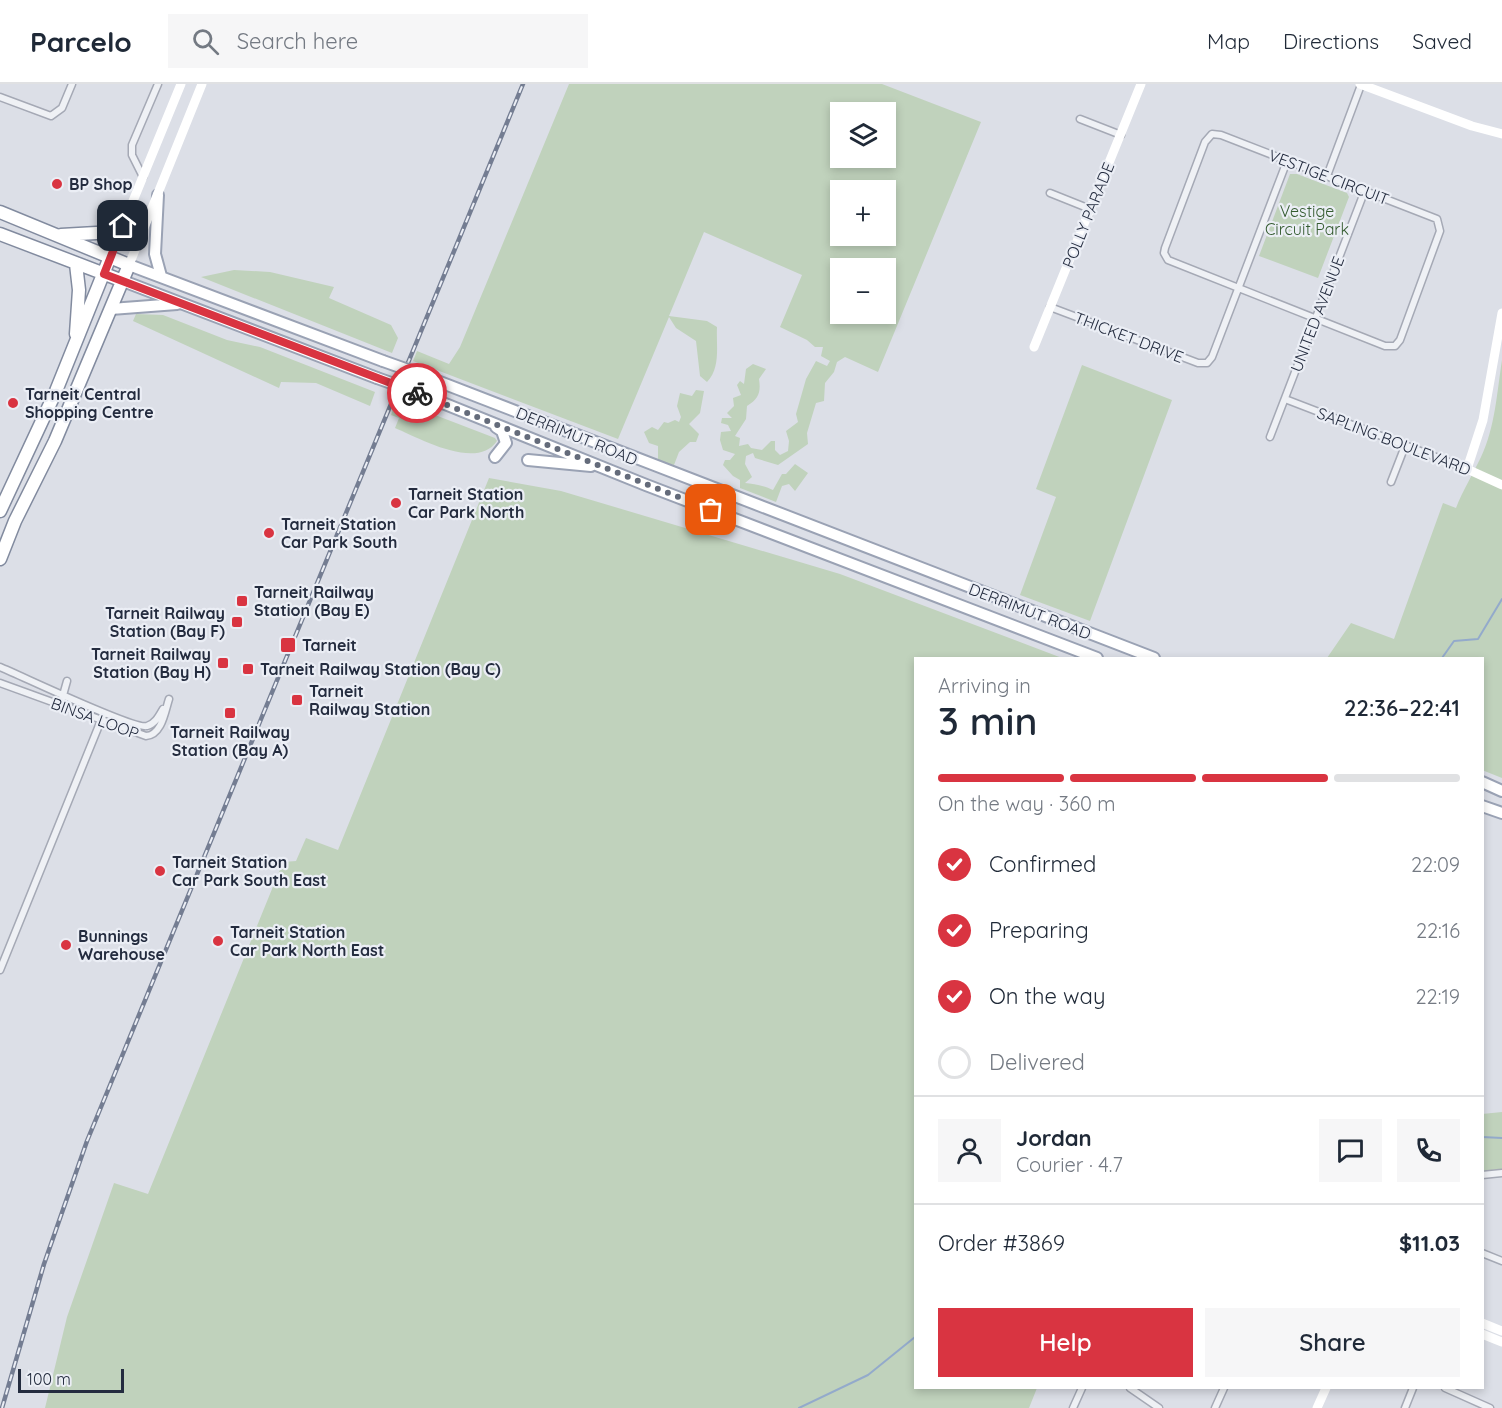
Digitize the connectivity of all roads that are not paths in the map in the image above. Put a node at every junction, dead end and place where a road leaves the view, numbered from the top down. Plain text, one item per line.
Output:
1 (72, 84) edge
2 (158, 84) edge
3 (181, 84) edge
4 (202, 84) edge
5 (1142, 84) edge
6 (1360, 84) edge
7 (0, 97) edge
8 (1080, 119) dead end
9 (1502, 134) edge
10 (1121, 135) junction
11 (1287, 161) junction
12 (1327, 176) junction
13 (143, 177) junction
14 (1365, 190) junction
15 (1050, 193) dead end
16 (158, 195) junction
17 (1090, 209) junction
18 (0, 213) edge
19 (123, 226) junction
20 (0, 234) edge
21 (54, 235) junction
22 (110, 257) junction
23 (76, 264) junction
24 (129, 264) junction
25 (104, 274) junction
26 (161, 276) junction
27 (123, 281) junction
28 (1239, 288) junction
29 (184, 303) junction
30 (1050, 307) junction
31 (111, 309) junction
32 (1502, 313) edge
33 (1315, 319) junction
34 (76, 344) junction
35 (1034, 347) dead end
36 (1285, 399) junction
37 (491, 423) junction
38 (548, 423) junction
39 (1270, 437) dead end
40 (538, 442) junction
41 (1405, 446) junction
42 (495, 457) dead end
43 (528, 460) dead end
44 (600, 467) junction
45 (1467, 469) junction
46 (1391, 482) dead end
47 (1502, 485) edge
48 (0, 511) edge
49 (0, 559) edge
50 (1094, 657) edge
51 (1151, 657) edge
52 (0, 667) edge
53 (67, 681) dead end
54 (0, 683) edge
55 (63, 693) junction
56 (60, 706) junction
57 (104, 713) junction
58 (100, 721) junction
59 (1484, 783) edge
60 (1502, 790) edge
61 (1484, 807) edge
62 (1502, 813) edge
63 (0, 970) edge
64 (1502, 1173) edge
65 (1484, 1175) edge
66 (1484, 1254) edge
67 (1502, 1261) edge
68 (1484, 1324) edge
69 (1502, 1331) edge
70 (1484, 1335) edge
71 (1502, 1342) edge
72 (1082, 1389) edge
73 (1131, 1389) edge
74 (1224, 1389) edge
75 (1326, 1389) edge
76 (1413, 1389) edge
77 (1447, 1389) edge
78 (1073, 1408) edge
79 (1159, 1408) edge
80 (1215, 1408) edge
81 (1317, 1408) edge
82 (1405, 1408) edge
83 (1490, 1408) edge

1 - 7 street
2 - 13 street
3 - 13 street
4 - 16 street
5 - 10 street, POLLY PARADE
6 - 9 street
6 - 12 street
8 - 10 street
10 - 17 street, POLLY PARADE
11 - 12 street, VESTIGE CIRCUIT
11 - 28 street, THICKET DRIVE
11 - 28 street, VESTIGE CIRCUIT
12 - 14 street, VESTIGE CIRCUIT
13 - 19 street
14 - 33 street, UNITED AVENUE
14 - 33 street, VESTIGE CIRCUIT
15 - 17 street
16 - 24 street
16 - 26 main road
17 - 30 street, POLLY PARADE
18 - 21 highway, DERRIMUT ROAD
19 - 21 highway
19 - 22 street
20 - 23 highway, DERRIMUT ROAD
21 - 22 highway, DERRIMUT ROAD
22 - 24 highway, DERRIMUT ROAD
22 - 25 highway
23 - 25 highway, DERRIMUT ROAD
23 - 34 highway
24 - 26 main road, DERRIMUT ROAD
24 - 27 highway
25 - 27 highway, DERRIMUT ROAD
25 - 34 highway
26 - 38 main road, DERRIMUT ROAD, bridge
27 - 29 main road, DERRIMUT ROAD
27 - 31 highway
28 - 30 street, THICKET DRIVE
28 - 33 street
29 - 31 main road
29 - 37 main road, DERRIMUT ROAD, bridge
30 - 35 street, POLLY PARADE
31 - 49 highway
32 - 45 street
33 - 36 street, UNITED AVENUE
34 - 48 highway
36 - 39 street, UNITED AVENUE
36 - 41 street, SAPLING BOULEVARD
37 - 40 main road, DERRIMUT ROAD
37 - 42 main road
38 - 40 main road
38 - 51 main road, DERRIMUT ROAD
40 - 44 main road, DERRIMUT ROAD
41 - 45 street, SAPLING BOULEVARD
41 - 46 street
43 - 44 main road
44 - 50 main road, DERRIMUT ROAD
45 - 47 street, SAPLING BOULEVARD
52 - 55 street
53 - 55 street
54 - 56 street, BINSA LOOP
55 - 56 street
55 - 57 street
56 - 58 street, BINSA LOOP
57 - 58 street
57 - 58 street, BINSA LOOP
58 - 63 street
59 - 60 main road
61 - 62 main road
64 - 65 street
66 - 67 street
68 - 69 street
70 - 71 street
72 - 78 street
73 - 79 street
74 - 80 street
75 - 81 street
76 - 82 street
77 - 83 street

